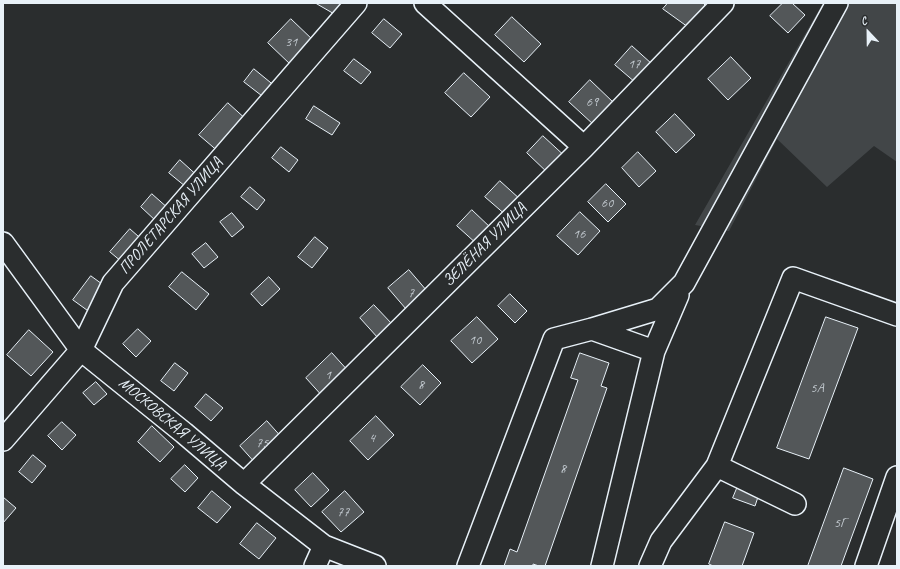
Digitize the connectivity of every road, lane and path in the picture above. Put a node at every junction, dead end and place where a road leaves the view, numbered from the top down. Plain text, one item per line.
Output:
1 (356, 3) edge
2 (425, 3) edge
3 (723, 3) edge
4 (837, 3) edge
5 (584, 147) junction
6 (3, 243) edge
7 (684, 283) junction
8 (897, 315) edge
9 (592, 329) junction
10 (81, 350) junction
11 (654, 351) junction
12 (3, 440) edge
13 (717, 466) junction
14 (897, 477) edge
15 (244, 484) junction
16 (796, 504) dead end
17 (324, 546) junction
18 (315, 566) edge
19 (375, 566) edge
20 (468, 566) edge
21 (602, 566) edge
22 (650, 566) edge
23 (866, 566) edge

1 - 10 street, ПРОЛЕТАРСКАЯ УЛИЦА
2 - 5 street
3 - 5 street, ЗЕЛЁНАЯ УЛИЦА
4 - 7 street
5 - 15 street, ЗЕЛЁНАЯ УЛИЦА
6 - 10 street, МОСКОВСКАЯ УЛИЦА
7 - 9 street
7 - 11 street
8 - 13 street
9 - 11 street
9 - 20 street
10 - 12 street, ПРОЛЕТАРСКАЯ УЛИЦА
10 - 15 street, МОСКОВСКАЯ УЛИЦА
11 - 21 street
13 - 16 street
13 - 22 street
14 - 23 street
15 - 17 street, МОСКОВСКАЯ УЛИЦА
17 - 18 street
17 - 19 street, МОСКОВСКАЯ УЛИЦА

